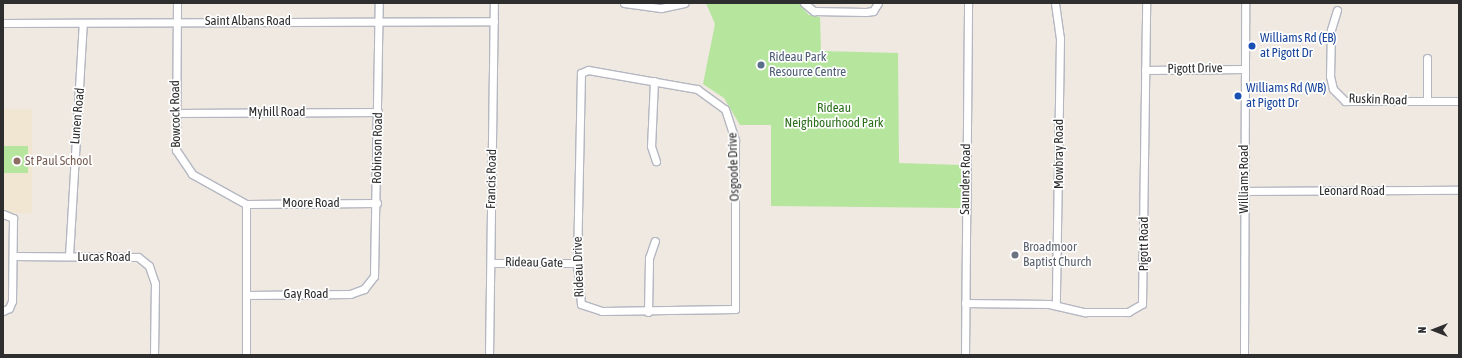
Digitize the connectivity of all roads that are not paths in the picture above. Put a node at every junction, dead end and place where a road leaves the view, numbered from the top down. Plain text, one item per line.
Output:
1 (177, 3) edge
2 (379, 3) edge
3 (494, 3) edge
4 (624, 3) edge
5 (684, 3) edge
6 (804, 3) edge
7 (968, 3) edge
8 (1056, 3) edge
9 (1146, 3) edge
10 (1245, 3) edge
11 (876, 6) edge
12 (1337, 10) dead end
13 (379, 20) junction
14 (494, 21) junction
15 (83, 22) junction
16 (176, 22) junction
17 (3, 23) edge
18 (1427, 58) dead end
19 (1245, 69) junction
20 (1145, 70) junction
21 (580, 73) joint
22 (654, 81) junction
23 (1427, 101) junction
24 (1459, 101) edge
25 (378, 112) junction
26 (175, 113) junction
27 (656, 161) dead end
28 (1459, 190) edge
29 (1244, 191) junction
30 (377, 203) junction
31 (246, 204) junction
32 (3, 214) edge
33 (655, 241) dead end
34 (13, 256) junction
35 (69, 256) junction
36 (491, 263) junction
37 (577, 263) junction
38 (364, 289) joint
39 (247, 295) junction
40 (965, 303) junction
41 (1056, 305) junction
42 (735, 309) joint
43 (6, 310) edge
44 (648, 312) junction
45 (154, 355) edge
46 (246, 355) edge
47 (489, 355) edge
48 (965, 355) edge
49 (1244, 355) edge

1 - 16 street, Bowcock Road
2 - 13 street, Robinson Road
3 - 14 street, Francis Road
4 - 5 street
6 - 11 street
7 - 40 street, Saunders Road
8 - 41 street, Mowbray Road
9 - 20 street, Pigott Road
10 - 19 street, Williams Road
12 - 23 street, Ruskin Road
13 - 14 street, Saint Albans Road
13 - 16 street, Saint Albans Road
13 - 25 street, Robinson Road
14 - 36 street, Francis Road
15 - 16 street, Saint Albans Road
15 - 17 street, Saint Albans Road
15 - 35 street, Lunen Road
16 - 26 street, Bowcock Road
18 - 23 street
19 - 20 street, Pigott Drive
19 - 29 street, Williams Road
20 - 41 street, Pigott Road
21 - 22 street, Osgoode Drive
21 - 37 street, Rideau Drive
22 - 27 street
22 - 42 street, Osgoode Drive
23 - 24 street, Ruskin Road
25 - 26 street, Myhill Road
25 - 30 street, Robinson Road
26 - 31 street, Bowcock Road
28 - 29 street, Leonard Road
29 - 49 street, Williams Road
30 - 31 street, Moore Road
30 - 38 street, Robinson Road
31 - 39 street
32 - 34 street
33 - 44 street
34 - 35 street, Lucas Road
34 - 43 street
35 - 45 street, Lucas Road
36 - 37 street, Rideau Gate
36 - 47 street, Francis Road
37 - 44 street, Rideau Drive
38 - 39 street, Gay Road
39 - 46 street
40 - 41 street, Pigott Road
40 - 48 street, Saunders Road
42 - 44 street, Rideau Drive

